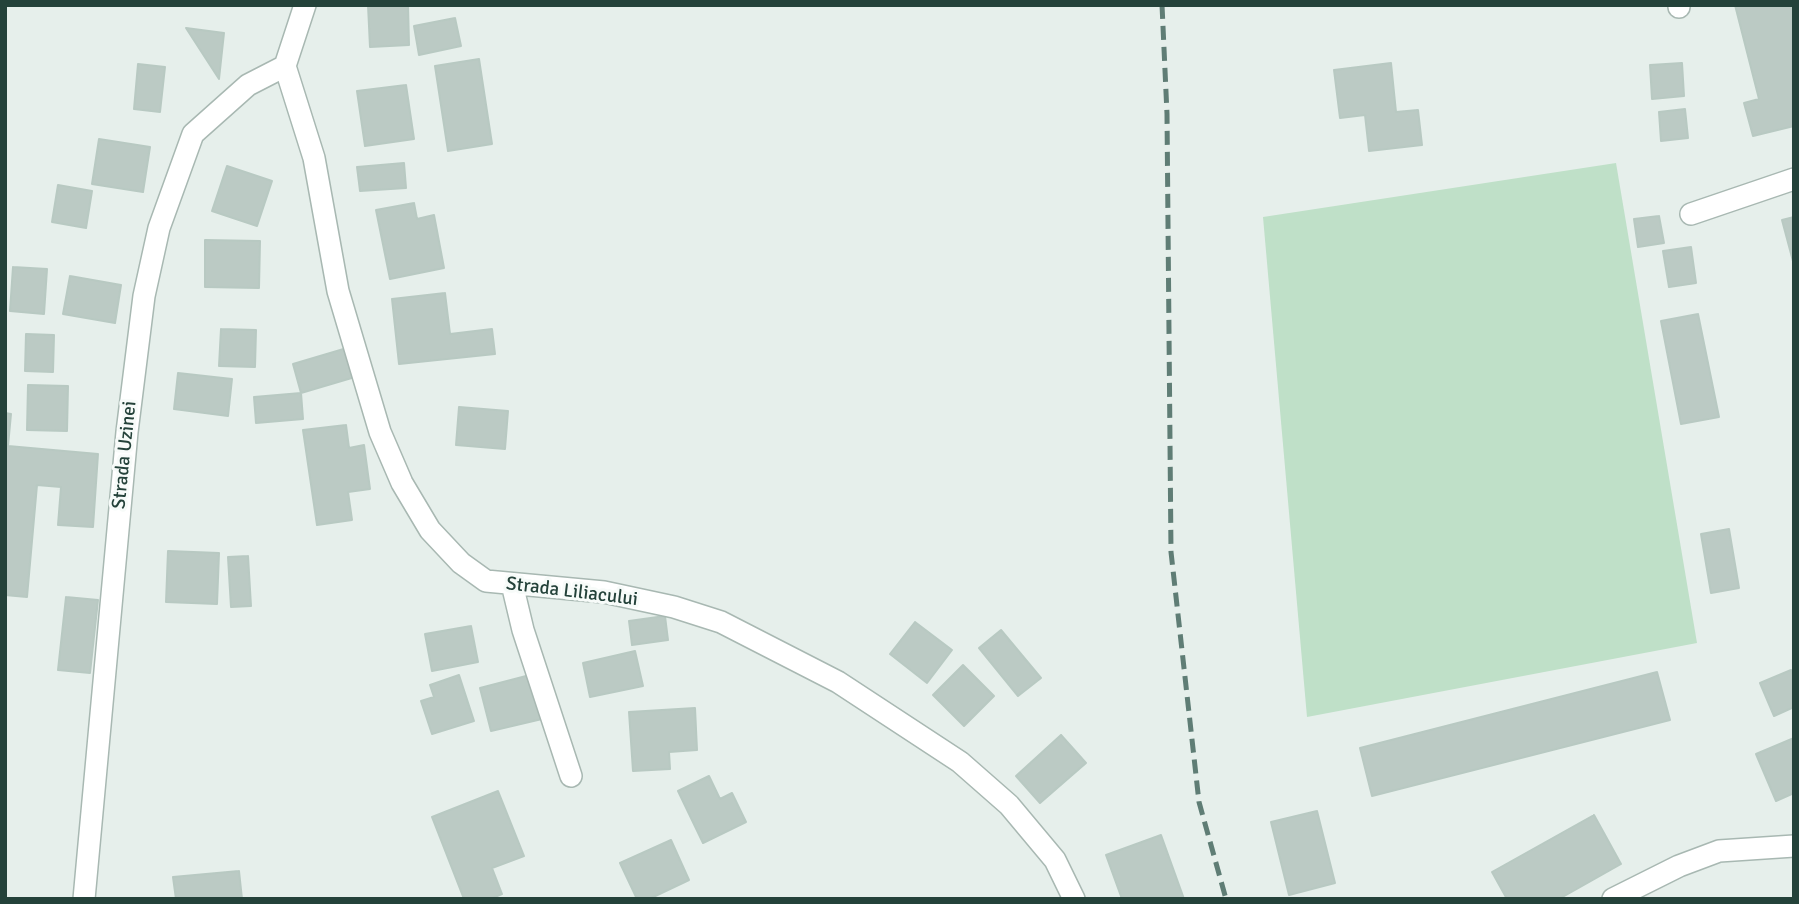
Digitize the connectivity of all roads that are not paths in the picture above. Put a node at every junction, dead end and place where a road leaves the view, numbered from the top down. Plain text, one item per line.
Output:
1 (305, 5) edge
2 (285, 66) junction
3 (1794, 179) edge
4 (1691, 214) dead end
5 (512, 584) junction
6 (571, 776) dead end
7 (1794, 846) edge
8 (84, 899) edge
9 (1074, 899) edge
10 (1613, 899) edge

1 - 2 street
2 - 5 street, Strada Liliacului
2 - 8 street, Strada Uzinei
3 - 4 street
5 - 6 street
5 - 9 street, Strada Liliacului
7 - 10 street

